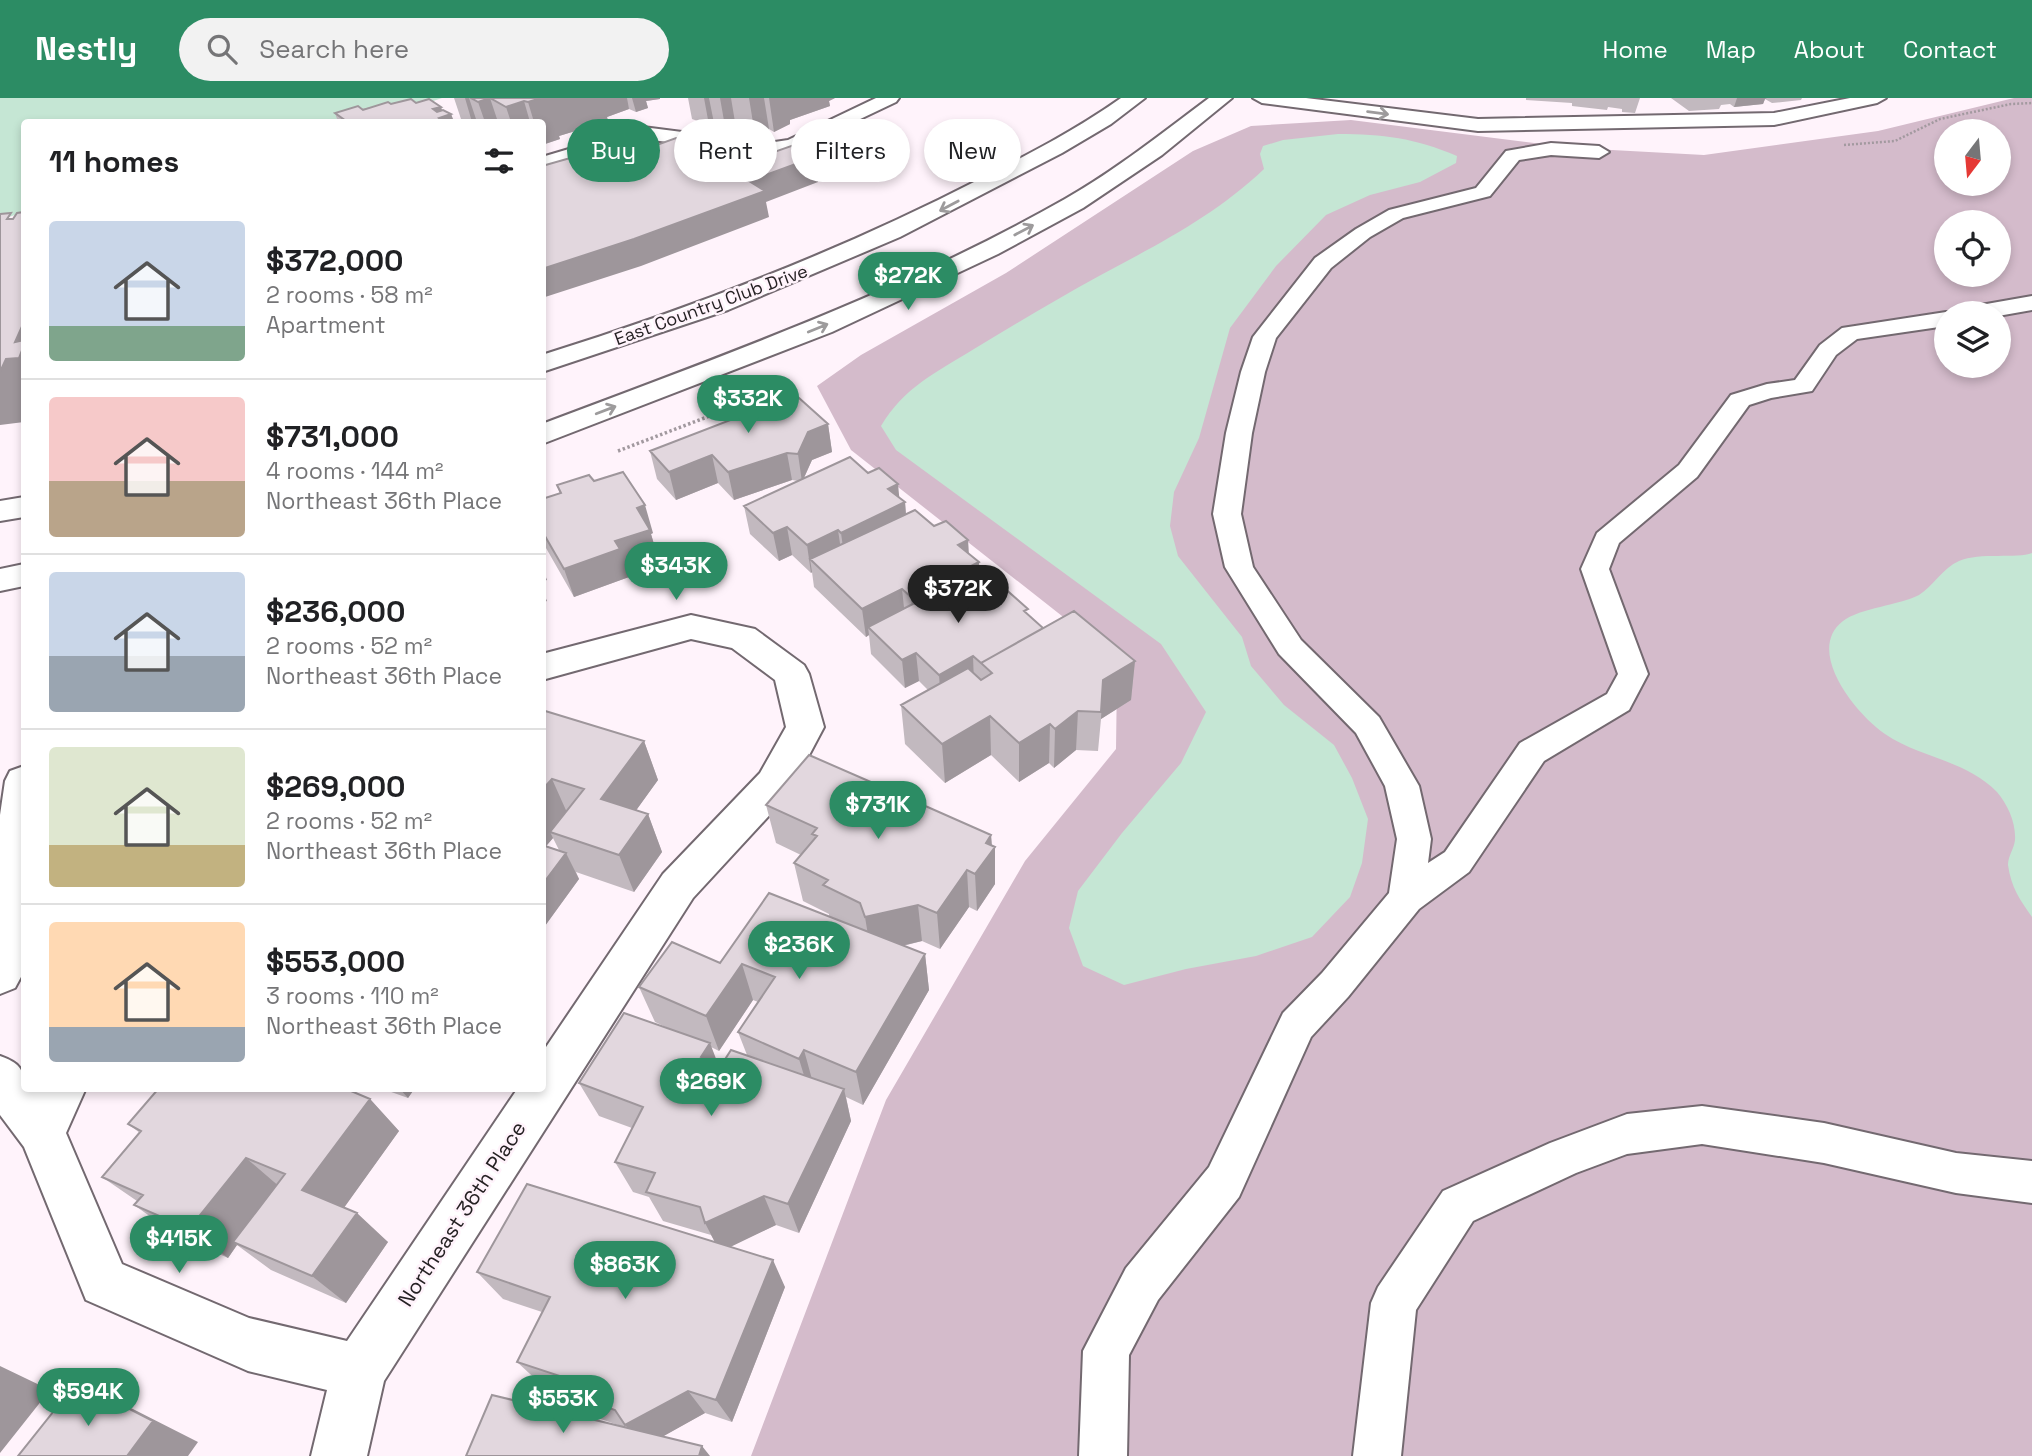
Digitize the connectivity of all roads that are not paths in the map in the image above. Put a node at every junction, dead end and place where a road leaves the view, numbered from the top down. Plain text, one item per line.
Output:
1 (890, 98) edge
2 (1135, 98) edge
3 (1222, 98) edge
4 (1262, 98) edge
5 (1390, 98) edge
6 (1877, 98) edge
7 (1421, 110) junction
8 (1600, 152) dead end
9 (546, 162) edge
10 (2032, 303) edge
11 (2011, 307) edge
12 (1934, 321) edge
13 (546, 364) edge
14 (546, 433) edge
15 (21, 508) edge
16 (0, 511) edge
17 (21, 576) edge
18 (0, 580) edge
19 (546, 666) edge
20 (21, 796) edge
21 (14, 831) edge
22 (1406, 898) junction
23 (0, 975) edge
24 (0, 1077) edge
25 (546, 1087) edge
26 (62, 1092) edge
27 (543, 1092) edge
28 (42, 1133) junction
29 (2032, 1182) edge
30 (359, 1371) junction
31 (339, 1456) edge
32 (1103, 1456) edge
33 (1377, 1456) edge

1 - 9 lane
2 -> 13 street, East Country Club Drive
14 -> 3 street
4 -> 7 lane
5 - 7 lane
6 - 7 lane
8 - 22 lane
10 - 11 lane
12 - 22 lane
15 - 16 street
17 - 18 street
19 - 25 street, Northeast 36th Place
20 - 21 street
21 - 23 street
22 - 32 lane
24 - 28 street
26 - 28 street
27 - 30 street, Northeast 36th Place
28 - 30 street
29 - 33 lane
30 - 31 street, Northeast 36th Place

